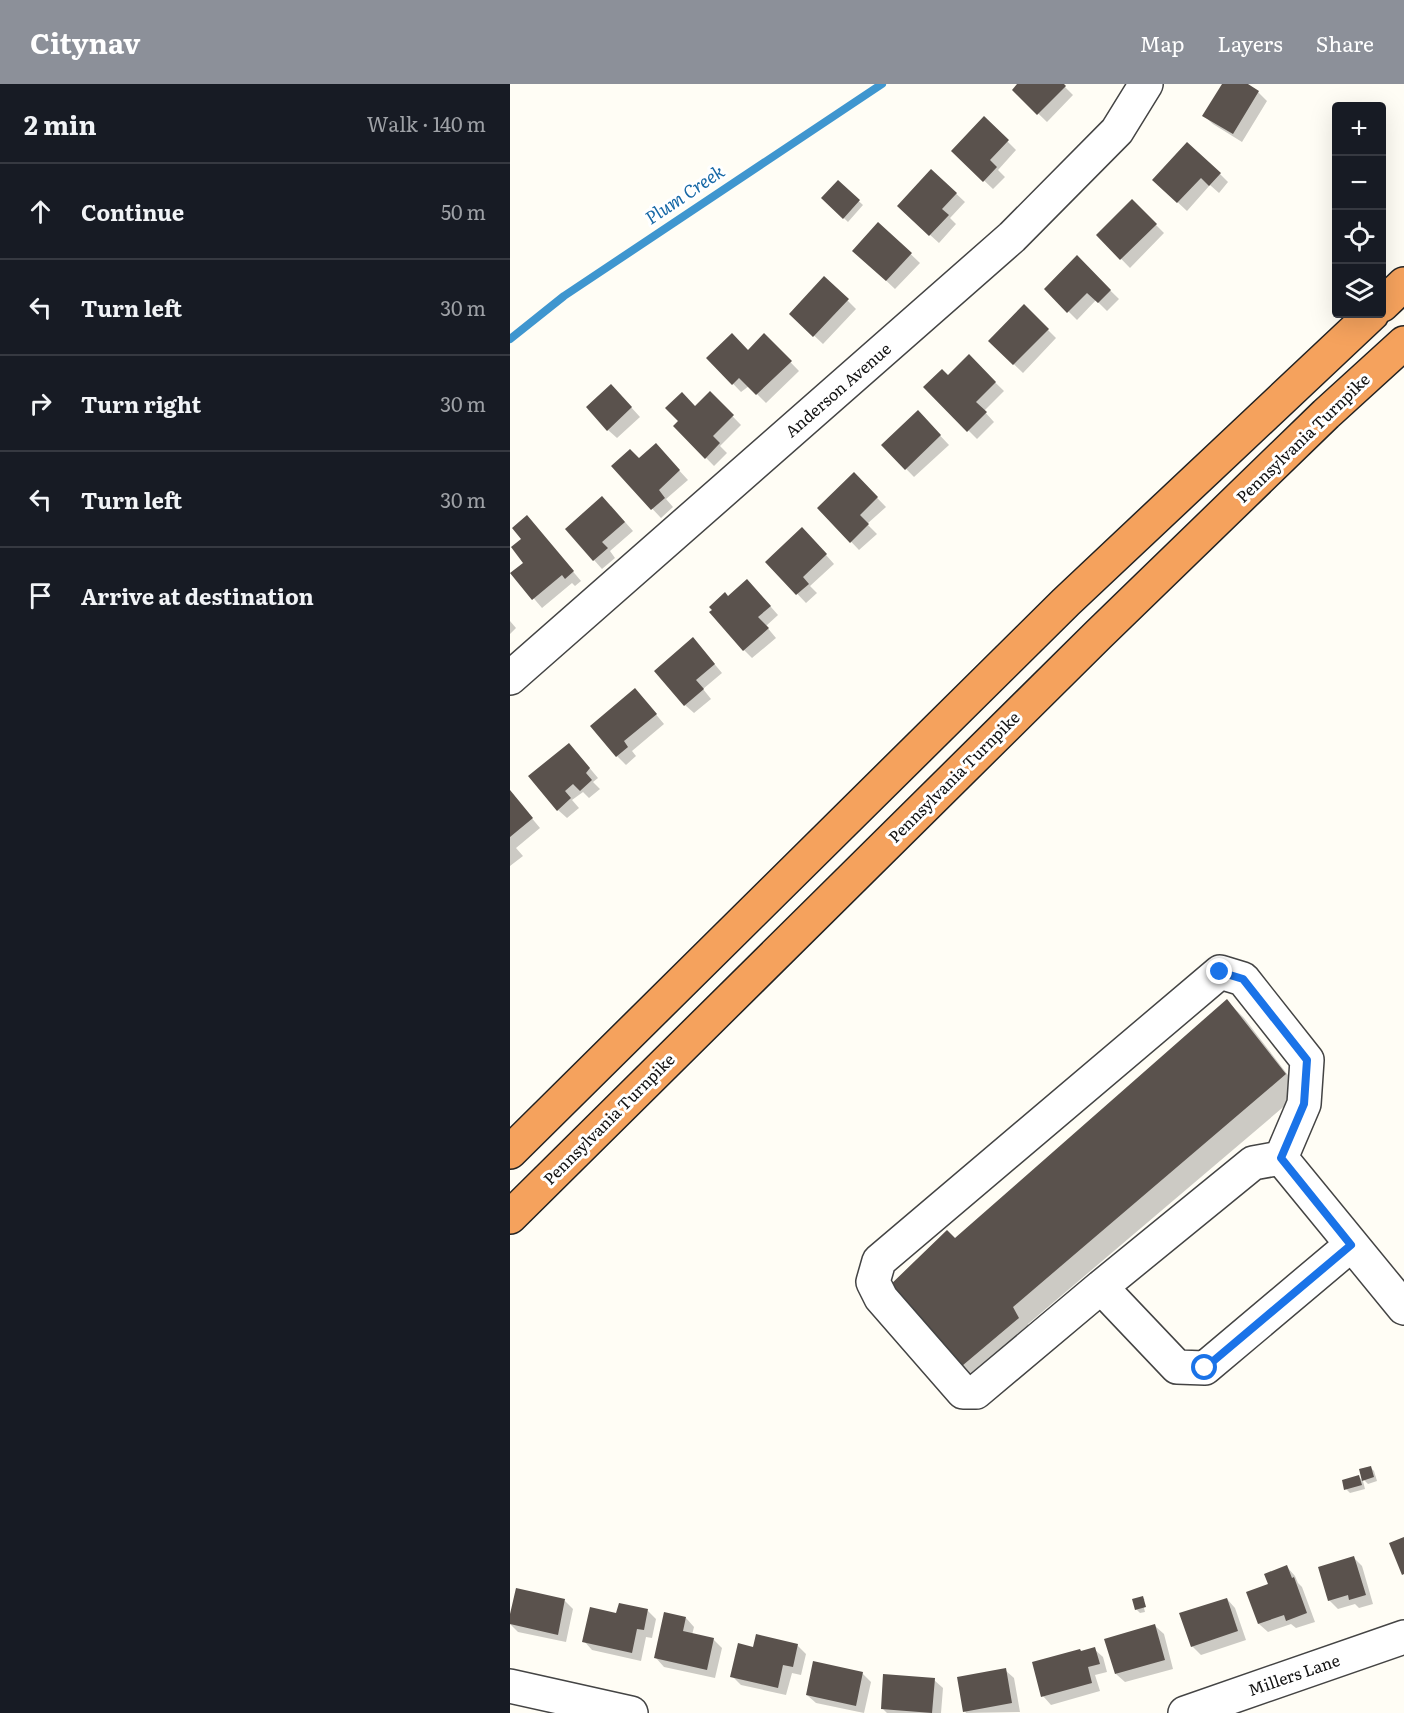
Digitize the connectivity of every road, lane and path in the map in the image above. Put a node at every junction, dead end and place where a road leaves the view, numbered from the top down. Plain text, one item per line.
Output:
1 (1146, 84) edge
2 (1404, 284) edge
3 (1386, 301) edge
4 (1368, 318) edge
5 (1404, 342) edge
6 (510, 678) edge
7 (510, 1152) edge
8 (1281, 1158) junction
9 (510, 1217) edge
10 (1351, 1245) junction
11 (1101, 1287) junction
12 (1404, 1308) edge
13 (1404, 1637) edge
14 (510, 1686) edge
15 (610, 1711) edge
16 (1185, 1713) edge

1 - 6 street, Anderson Avenue
2 - 3 highway
4 - 7 highway
5 - 9 highway, Pennsylvania Turnpike
8 - 10 street
8 - 11 street
8 - 11 street
10 - 11 street
10 - 12 street
13 - 16 street, Millers Lane
14 - 15 street

